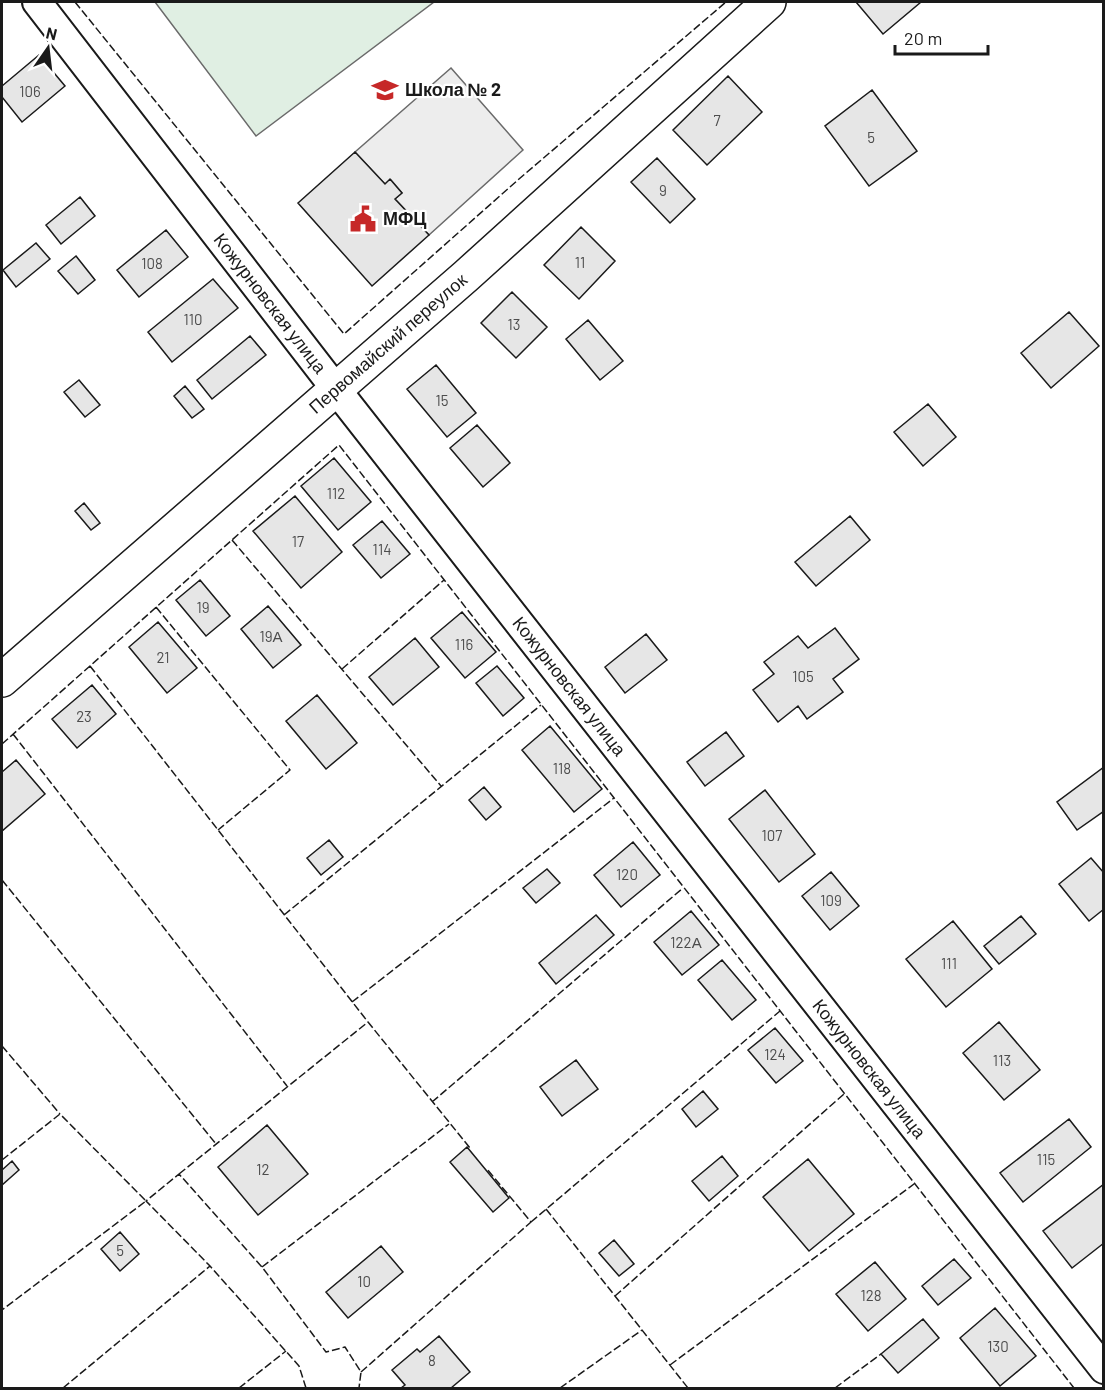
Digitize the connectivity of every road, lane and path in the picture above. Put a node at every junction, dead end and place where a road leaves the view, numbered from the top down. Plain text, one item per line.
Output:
1 (37, 2) edge
2 (769, 2) edge
3 (335, 388) junction
4 (2, 680) edge
5 (1104, 1369) edge

1 - 3 street, Кожурновская улица
2 - 3 street, Первомайский переулок
3 - 4 street, Первомайский переулок
3 - 5 street, Кожурновская улица

